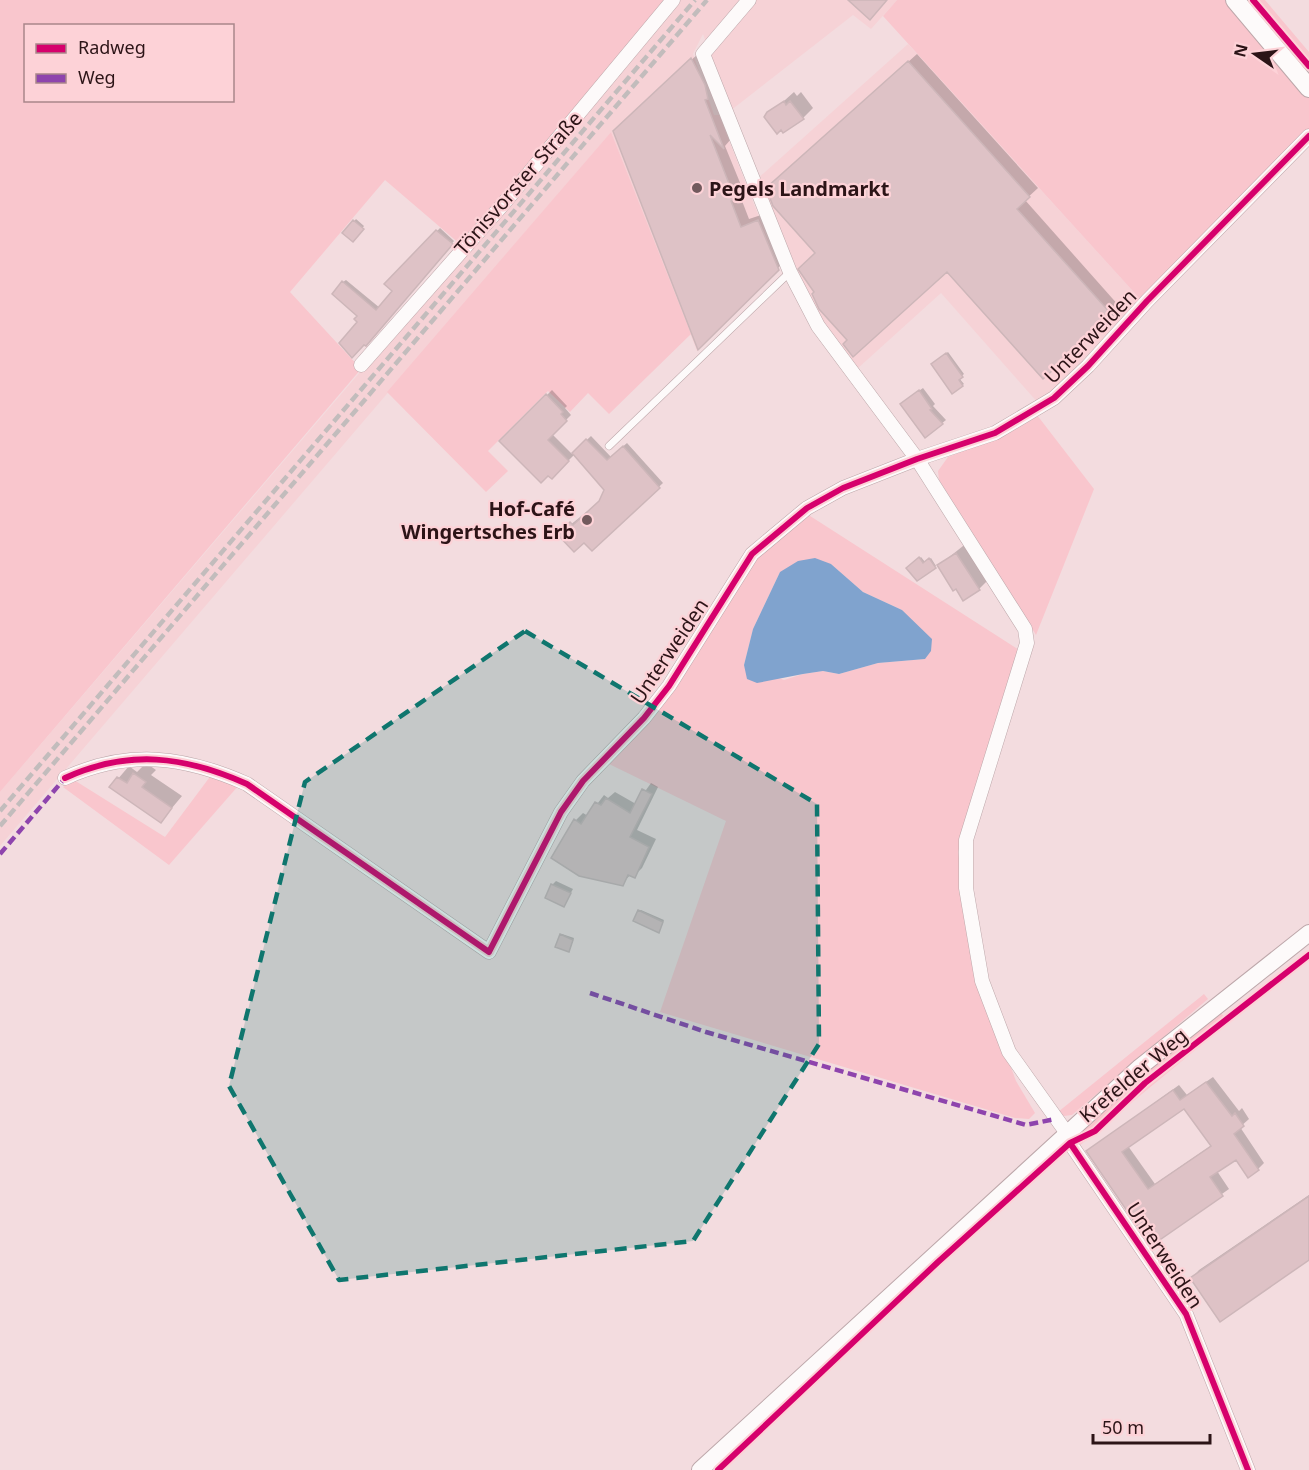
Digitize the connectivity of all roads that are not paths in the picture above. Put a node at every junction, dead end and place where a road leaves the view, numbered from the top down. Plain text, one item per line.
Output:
1 (673, 0) edge
2 (749, 0) edge
3 (1235, 0) edge
4 (1309, 88) edge
5 (1309, 136) edge
6 (790, 272) junction
7 (361, 365) dead end
8 (609, 446) dead end
9 (917, 459) junction
10 (65, 778) dead end
11 (1309, 933) edge
12 (1066, 1132) junction
13 (700, 1470) edge
14 (1248, 1470) edge

1 - 7 street, Tönisvorster Straße
2 - 6 street, Unterweiden
3 - 4 main road
5 - 9 street, Unterweiden
6 - 8 lane
6 - 9 street, Unterweiden
9 - 10 street, Unterweiden
9 - 12 street, Unterweiden
11 - 12 street, Krefelder Weg
12 - 13 street, Krefelder Weg
12 - 14 street, Unterweiden

